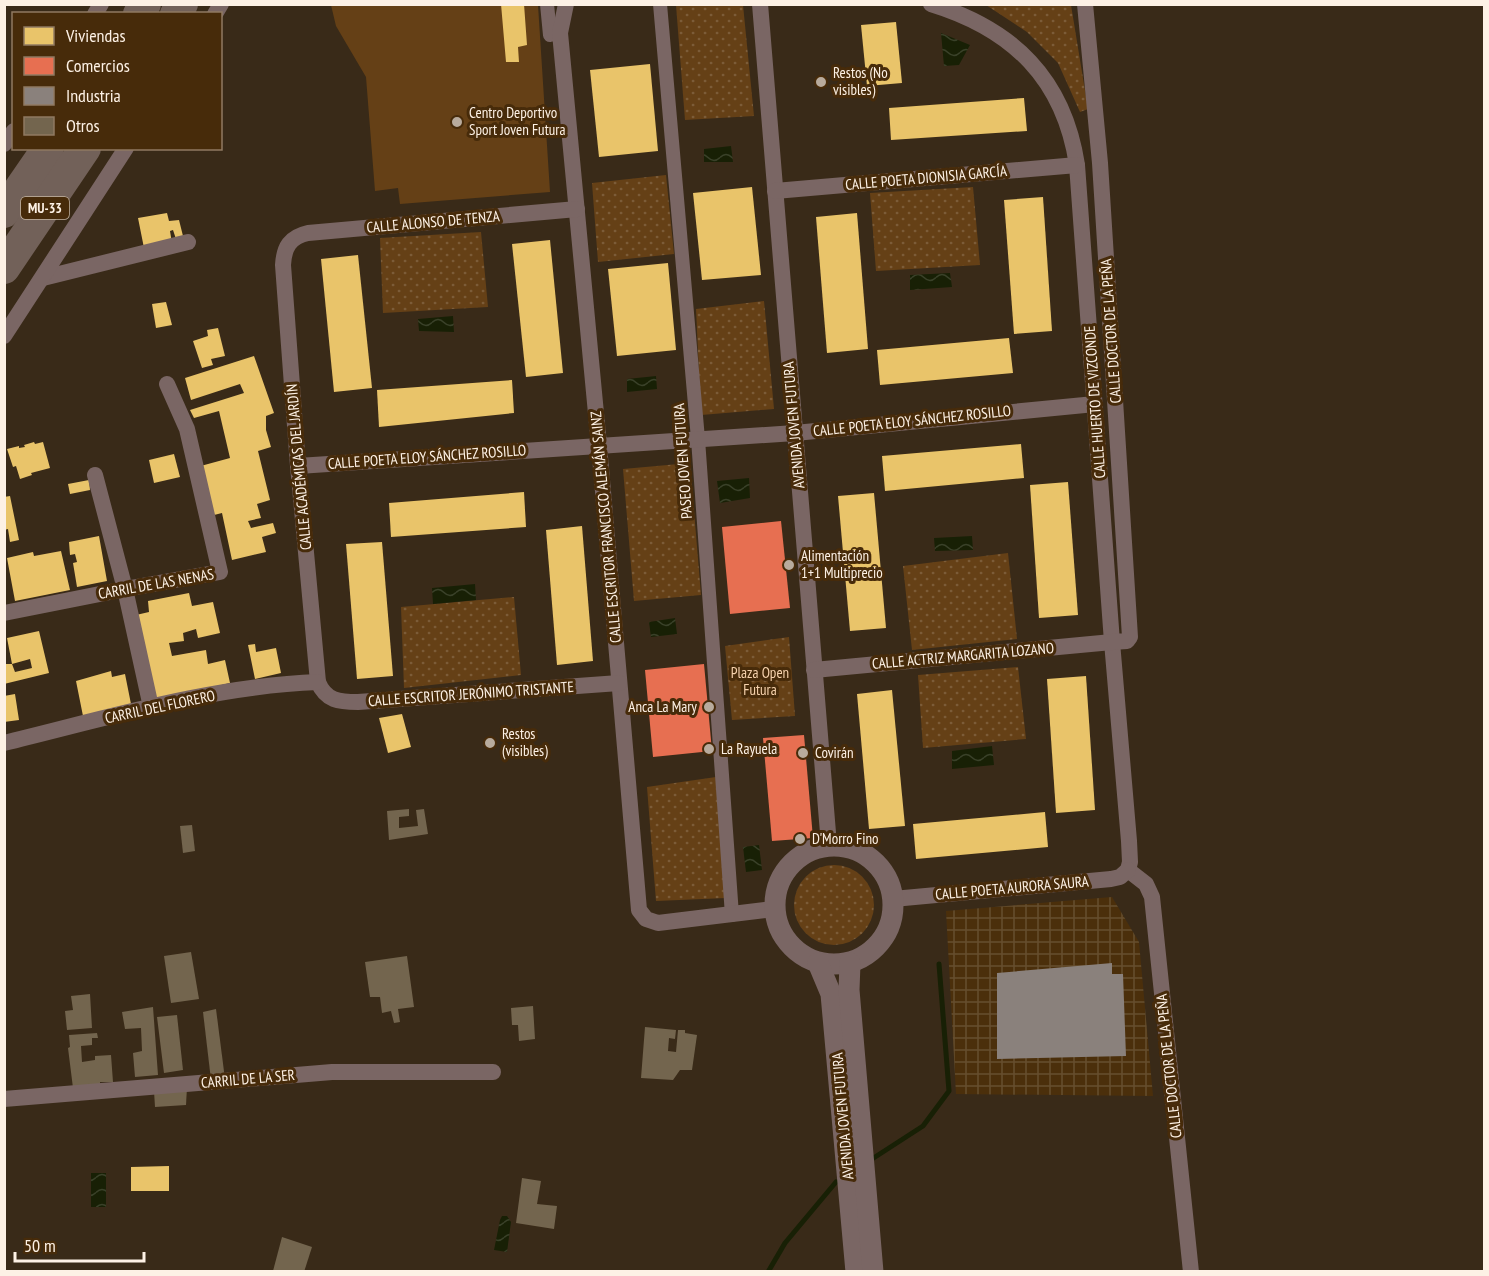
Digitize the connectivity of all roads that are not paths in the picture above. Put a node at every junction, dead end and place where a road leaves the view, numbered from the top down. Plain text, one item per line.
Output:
1 (547, 4) edge
2 (566, 4) edge
3 (660, 4) edge
4 (760, 4) edge
5 (931, 4) edge
6 (1085, 4) edge
7 (560, 33) junction
8 (47, 150) edge
9 (84, 150) edge
10 (125, 150) edge
11 (1077, 165) junction
12 (775, 191) junction
13 (577, 209) junction
14 (4, 212) edge
15 (291, 240) joint
16 (188, 242) dead end
17 (4, 267) edge
18 (43, 278) junction
19 (4, 336) edge
20 (167, 384) dead end
21 (1095, 404) junction
22 (795, 433) junction
23 (698, 439) junction
24 (599, 446) junction
25 (298, 466) junction
26 (95, 475) dead end
27 (125, 589) junction
28 (4, 613) edge
29 (1112, 642) junction
30 (814, 670) junction
31 (619, 683) junction
32 (321, 688) junction
33 (152, 707) junction
34 (4, 743) edge
35 (829, 845) junction
36 (1128, 870) junction
37 (893, 899) junction
38 (773, 909) junction
39 (732, 915) junction
40 (818, 963) junction
41 (850, 963) junction
42 (493, 1072) dead end
43 (4, 1099) edge
44 (856, 1272) edge
45 (873, 1272) edge
46 (1191, 1272) edge

1 - 7 street
2 - 7 street, CALLE ESCRITOR FRANCISCO ALEMÁN SAINZ
3 - 23 street, PASEO JOVEN FUTURA
4 - 12 street, AVENIDA JOVEN FUTURA
5 - 11 street, CALLE HUERTO DE VIZCONDE
6 - 29 street, CALLE DOCTOR DE LA PEÑA
7 - 13 street, CALLE ESCRITOR FRANCISCO ALEMÁN SAINZ
8 - 14 highway, MU-33
9 - 17 highway, MU-33
10 - 18 street
11 - 12 street, CALLE POETA DIONISIA GARCÍA
11 - 21 street, CALLE HUERTO DE VIZCONDE
12 - 22 street, AVENIDA JOVEN FUTURA
13 - 15 street, CALLE ALONSO DE TENZA
13 - 24 street, CALLE ESCRITOR FRANCISCO ALEMÁN SAINZ
15 - 25 street, CALLE ACADÉMICAS DEL JARDÍN
16 - 18 street
18 - 19 street
20 - 27 street, CARRIL DE LAS NENAS
21 - 22 street, CALLE POETA ELOY SÁNCHEZ ROSILLO
21 - 29 street, CALLE HUERTO DE VIZCONDE
22 - 23 street, CALLE POETA ELOY SÁNCHEZ ROSILLO
22 - 30 street, AVENIDA JOVEN FUTURA
23 - 24 street, CALLE POETA ELOY SÁNCHEZ ROSILLO
23 - 39 street, PASEO JOVEN FUTURA
24 - 25 street, CALLE POETA ELOY SÁNCHEZ ROSILLO
24 - 31 street, CALLE ESCRITOR FRANCISCO ALEMÁN SAINZ
25 - 32 street, CALLE ACADÉMICAS DEL JARDÍN
26 - 27 street
27 - 28 street, CARRIL DE LAS NENAS
27 - 33 street
29 - 30 street, CALLE ACTRIZ MARGARITA LOZANO
29 - 36 street, CALLE HUERTO DE VIZCONDE
30 - 35 street, AVENIDA JOVEN FUTURA
31 - 32 street, CALLE ESCRITOR JERÓNIMO TRISTANTE
31 - 39 street, CALLE ESCRITOR FRANCISCO ALEMÁN SAINZ
32 - 33 street, CARRIL DEL FLORERO
33 - 34 street, CARRIL DEL FLORERO
35 - 37 street
35 - 38 street
36 - 37 street, CALLE POETA AURORA SAURA
36 - 46 street, CALLE DOCTOR DE LA PEÑA
37 - 41 street
38 - 39 street, CALLE ESCRITOR FRANCISCO ALEMÁN SAINZ
38 - 40 street
40 - 41 street
40 - 44 street, AVENIDA JOVEN FUTURA
41 - 45 street, AVENIDA JOVEN FUTURA
42 - 43 street, CARRIL DE LA SER

